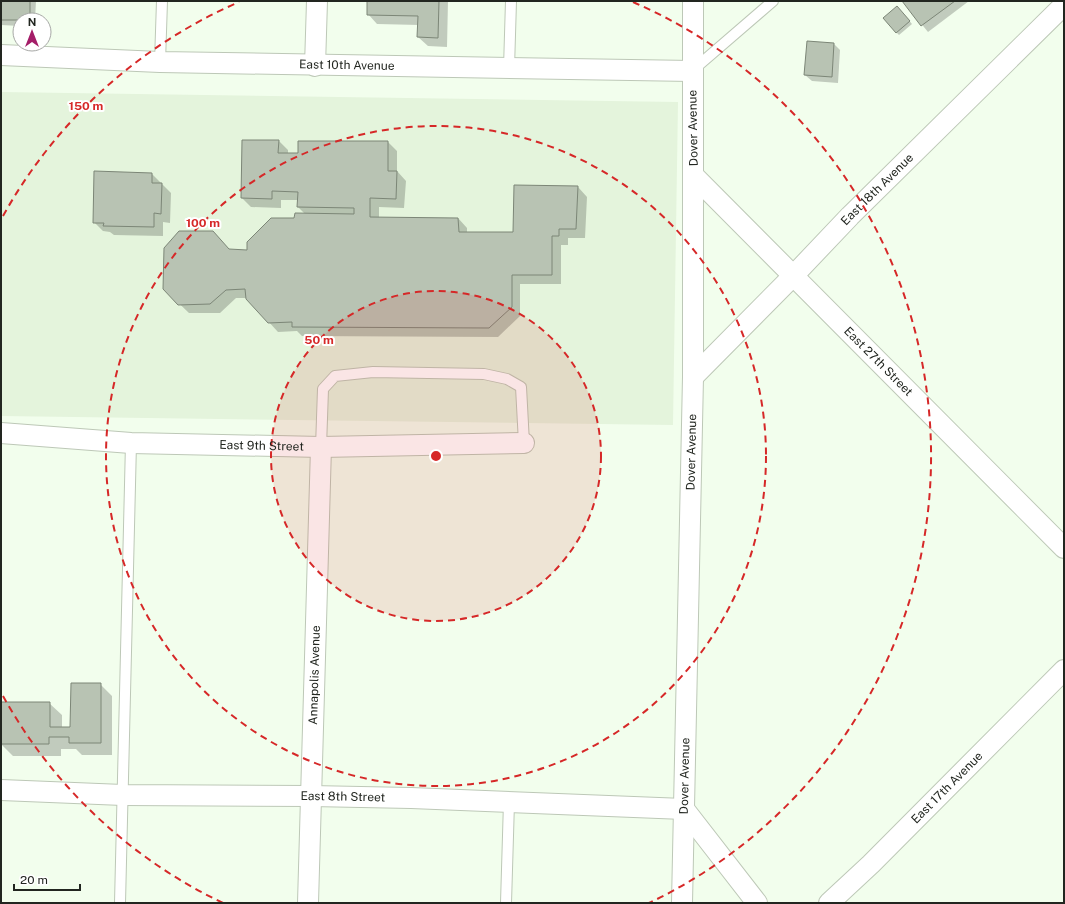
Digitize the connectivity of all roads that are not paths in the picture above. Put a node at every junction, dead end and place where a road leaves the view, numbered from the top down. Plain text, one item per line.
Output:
1 (162, 1) edge
2 (317, 1) edge
3 (511, 1) edge
4 (693, 1) edge
5 (773, 1) edge
6 (1064, 5) edge
7 (1, 54) edge
8 (160, 62) junction
9 (315, 66) junction
10 (509, 68) junction
11 (692, 71) junction
12 (693, 175) junction
13 (794, 275) junction
14 (693, 377) junction
15 (1, 432) edge
16 (131, 443) junction
17 (524, 443) joint
18 (321, 447) junction
19 (1064, 548) edge
20 (1064, 670) edge
21 (1, 790) edge
22 (123, 795) junction
23 (311, 796) junction
24 (509, 802) junction
25 (684, 808) junction
26 (120, 903) edge
27 (308, 903) edge
28 (506, 903) edge
29 (682, 903) edge
30 (757, 903) edge
31 (829, 903) edge

1 - 8 lane
2 - 9 street
3 - 10 lane
4 - 11 street, Dover Avenue
5 - 11 lane
6 - 13 street, East 18th Avenue
7 - 8 street, East 10th Avenue
8 - 9 street, East 10th Avenue
9 - 10 street, East 10th Avenue
10 - 11 street, East 10th Avenue
11 - 12 street, Dover Avenue
12 - 13 street, East 27th Street
12 - 14 street, Dover Avenue
13 - 14 street, East 18th Avenue
13 - 19 street, East 27th Street
14 - 25 street, Dover Avenue
15 - 16 street, East 9th Street
16 - 18 street, East 9th Street
16 - 22 lane
17 - 18 street, East 9th Street
17 - 18 lane
18 - 23 street, Annapolis Avenue
20 - 31 street, East 17th Avenue
21 - 22 street, East 8th Street
22 - 23 street, East 8th Street
22 - 26 lane
23 - 24 street, East 8th Street
23 - 27 street, Annapolis Avenue
24 - 25 street, East 8th Street
24 - 28 lane
25 - 29 street, Dover Avenue
25 - 30 street

